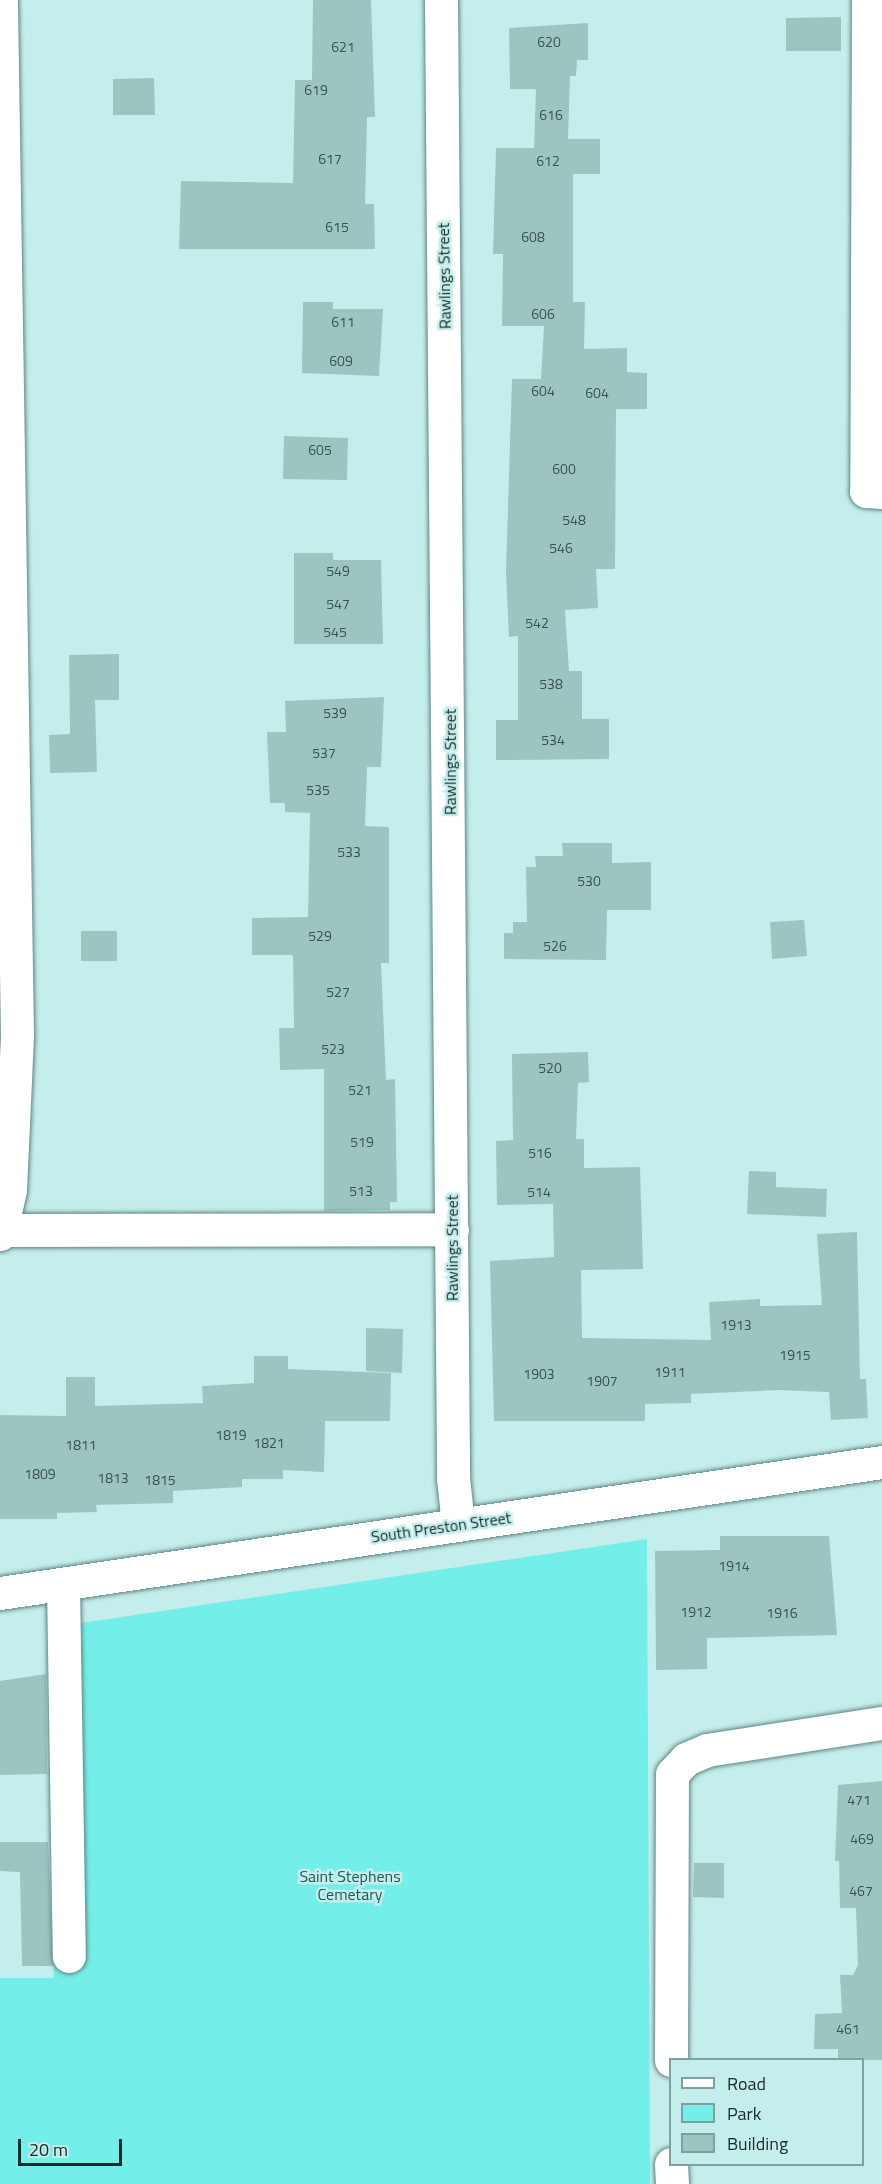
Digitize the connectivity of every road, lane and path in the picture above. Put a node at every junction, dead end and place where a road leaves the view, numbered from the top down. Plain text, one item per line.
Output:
1 (1, 0) edge
2 (441, 0) edge
3 (868, 0) edge
4 (874, 492) edge
5 (452, 1229) junction
6 (1, 1232) edge
7 (882, 1462) edge
8 (458, 1524) junction
9 (63, 1584) junction
10 (0, 1593) edge
11 (882, 1723) edge
12 (69, 1956) dead end
13 (671, 2058) edge
14 (672, 2166) edge
15 (672, 2184) edge

1 - 6 street
2 - 5 street, Rawlings Street
3 - 4 street
5 - 6 street
5 - 8 street, Rawlings Street
7 - 8 street, South Preston Street
8 - 9 street, South Preston Street
9 - 10 street, South Preston Street
9 - 12 street
11 - 13 street
14 - 15 street

